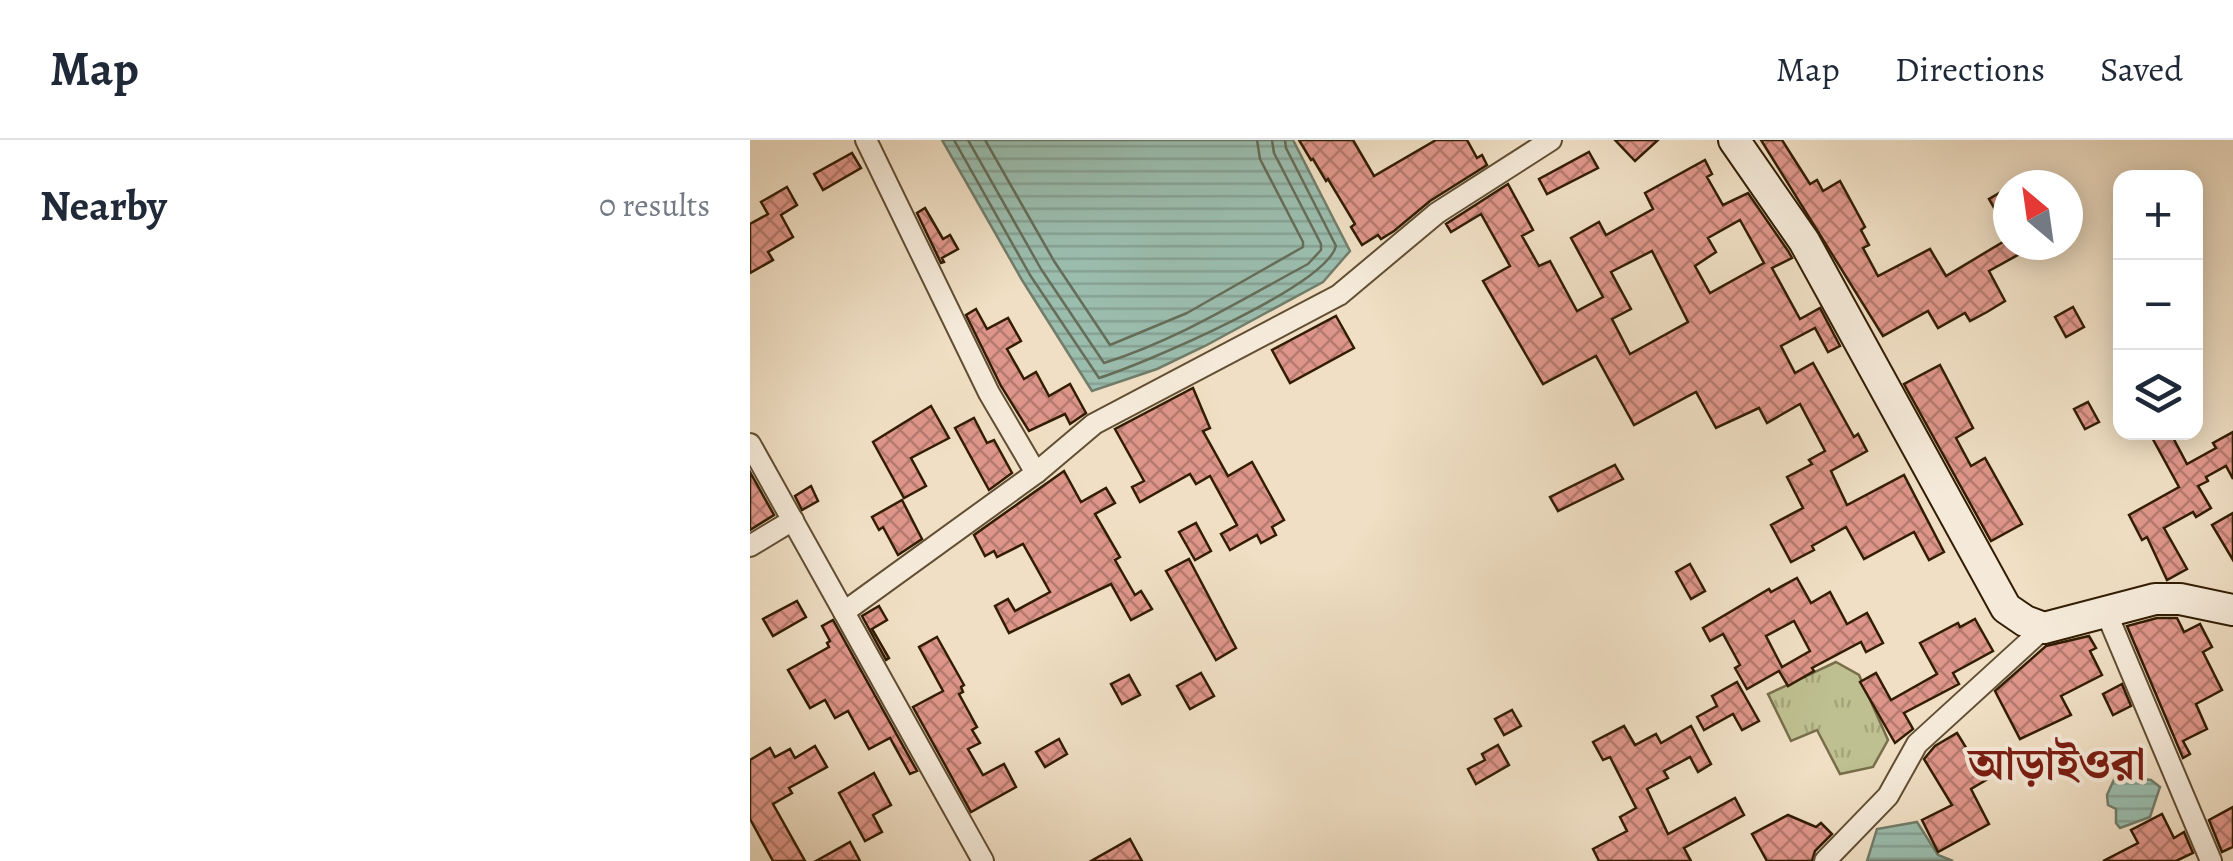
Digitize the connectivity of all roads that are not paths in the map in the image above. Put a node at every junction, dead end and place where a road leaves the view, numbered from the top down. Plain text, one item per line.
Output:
1 (866, 140) edge
2 (1551, 140) edge
3 (1734, 140) edge
4 (750, 444) edge
5 (1036, 473) junction
6 (793, 520) junction
7 (750, 546) edge
8 (2233, 610) edge
9 (844, 612) junction
10 (2106, 612) junction
11 (2044, 628) junction
12 (983, 861) edge
13 (1825, 861) edge
14 (2211, 861) edge

1 - 5 street
2 - 5 street
3 - 11 main road
4 - 6 street
5 - 9 street
6 - 7 street
6 - 9 street
8 - 10 main road
9 - 12 street
10 - 11 main road
10 - 14 street
11 - 13 street

